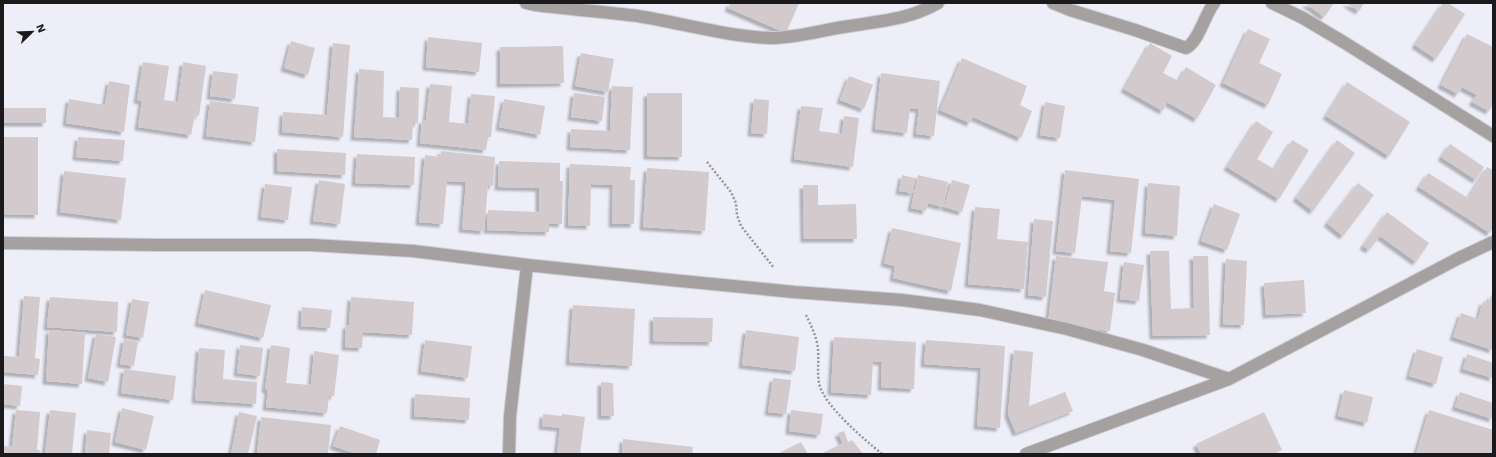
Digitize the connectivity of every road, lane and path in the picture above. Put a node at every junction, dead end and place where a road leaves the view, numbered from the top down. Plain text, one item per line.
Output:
1 (938, 3) edge
2 (1053, 3) edge
3 (1214, 3) edge
4 (1272, 3) edge
5 (532, 4) edge
6 (1493, 136) edge
7 (707, 162) dead end
8 (1493, 242) edge
9 (3, 243) edge
10 (527, 265) junction
11 (794, 292) junction
12 (1229, 379) junction
13 (509, 454) edge
14 (882, 454) edge
15 (1026, 454) edge

1 - 5 street
2 - 3 street
4 - 6 street
7 - 11 path
8 - 12 street
9 - 10 street
10 - 11 street
10 - 13 street
11 - 12 street
11 - 14 path
12 - 15 street

